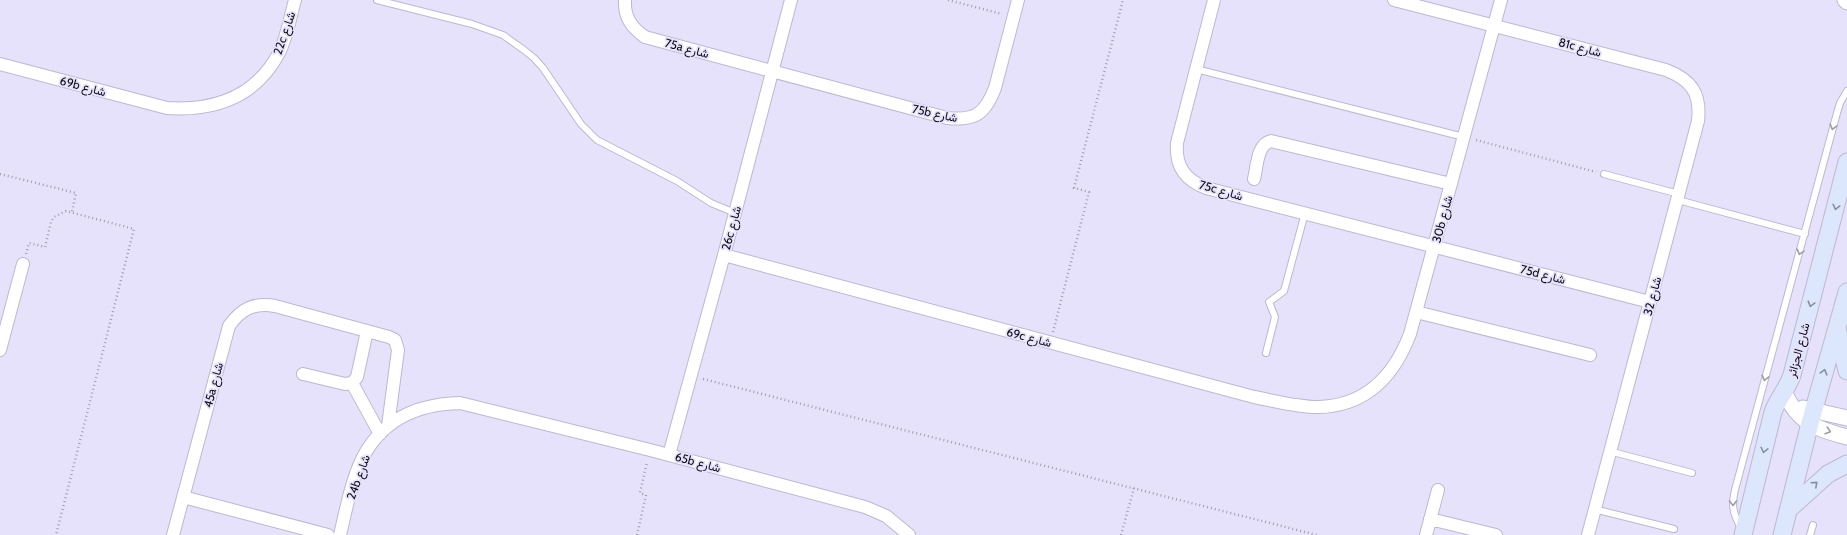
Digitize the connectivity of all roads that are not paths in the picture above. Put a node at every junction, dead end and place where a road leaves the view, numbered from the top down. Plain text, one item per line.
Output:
1 (295, 0) edge
2 (377, 0) edge
3 (624, 0) edge
4 (791, 0) edge
5 (1018, 0) edge
6 (1214, 0) edge
7 (1394, 0) edge
8 (1501, 0) edge
9 (1844, 0) edge
10 (1847, 2) edge
11 (1494, 25) junction
12 (0, 64) edge
13 (1196, 70) junction
14 (1666, 70) joint
15 (772, 72) junction
16 (1847, 91) edge
17 (167, 108) joint
18 (1464, 137) junction
19 (1847, 162) edge
20 (1604, 174) road end
21 (1254, 179) dead end
22 (1451, 184) junction
23 (1678, 197) junction
24 (735, 213) junction
25 (1305, 213) junction
26 (1805, 234) junction
27 (1435, 246) junction
28 (724, 255) junction
29 (23, 264) road end
30 (1847, 293) edge
31 (1650, 302) junction
32 (1416, 312) junction
33 (1836, 325) junction
34 (367, 331) junction
35 (0, 350) edge
36 (1266, 353) dead end
37 (1590, 355) dead end
38 (1847, 371) edge
39 (303, 374) dead end
40 (352, 383) junction
41 (1784, 392) junction
42 (1336, 405) joint
43 (479, 407) joint
44 (1792, 408) junction
45 (1773, 412) junction
46 (1812, 417) junction
47 (1847, 418) edge
48 (384, 430) junction
49 (1847, 437) edge
50 (1609, 451) junction
51 (669, 455) junction
52 (1847, 464) edge
53 (1692, 473) dead end
54 (1438, 490) dead end
55 (183, 497) junction
56 (1594, 509) junction
57 (1788, 510) junction
58 (1430, 519) junction
59 (1813, 525) dead end
60 (1674, 529) dead end
61 (1743, 533) edge
62 (173, 535) edge
63 (328, 535) edge
64 (340, 535) edge
65 (908, 535) edge
66 (1426, 535) edge
67 (1496, 535) edge
68 (1588, 535) edge
69 (1782, 535) edge
70 (1810, 535) edge

1 - 17 street, 22c شارع
2 - 24 lane
3 - 15 street, 75a شارع
4 - 15 street, 26c شارع
5 - 15 street, 75b شارع
6 - 13 street, 75c شارع
7 - 11 street
8 - 11 street, 30b شارع
9 - 10 street
11 - 14 street, 81c شارع
11 - 18 street, 30b شارع
12 - 17 street, 69b شارع
13 - 18 lane
13 - 25 street, 75c شارع
14 - 23 street, شارع 32
15 - 24 street, 26c شارع
16 -> 26 lane
18 - 22 street, 30b شارع
19 -> 41 main road, شارع الجزائر
20 - 23 lane
21 - 22 street
22 - 27 street, 30b شارع
23 - 26 lane
23 - 31 street, شارع 32
24 - 28 street, 26c شارع
25 - 27 street, 75c شارع
25 - 36 lane
26 -> 61 lane
27 - 31 street, 75d شارع
27 - 32 street, 30b شارع
28 - 42 street, 69c شارع
28 - 51 street, 26c شارع
29 - 35 street
30 - 33 main road
31 - 50 street, شارع 32
32 - 37 street
32 - 42 street, 30b شارع
33 - 38 main road
46 -> 33 main road
34 - 40 street
34 - 48 street, 45a شارع
34 - 55 street, 45a شارع
39 - 40 street
40 - 48 street
41 - 44 street
41 - 45 main road, شارع الجزائر
43 - 48 street, 24b شارع
43 - 51 street, 65b شارع
44 - 45 street
44 - 46 street
45 -> 61 main road, شارع الجزائر
46 - 47 street
46 -> 49 street
46 - 57 main road
48 - 64 street, 24b شارع
50 - 53 lane
50 - 56 street, شارع 32
51 - 65 street, 65b شارع
57 -> 52 main road
54 - 58 street
55 - 62 street, 45a شارع
55 - 63 street
56 - 60 lane
56 - 68 street, شارع 32
57 - 69 main road
58 - 66 street
58 - 67 street
59 - 70 lane

